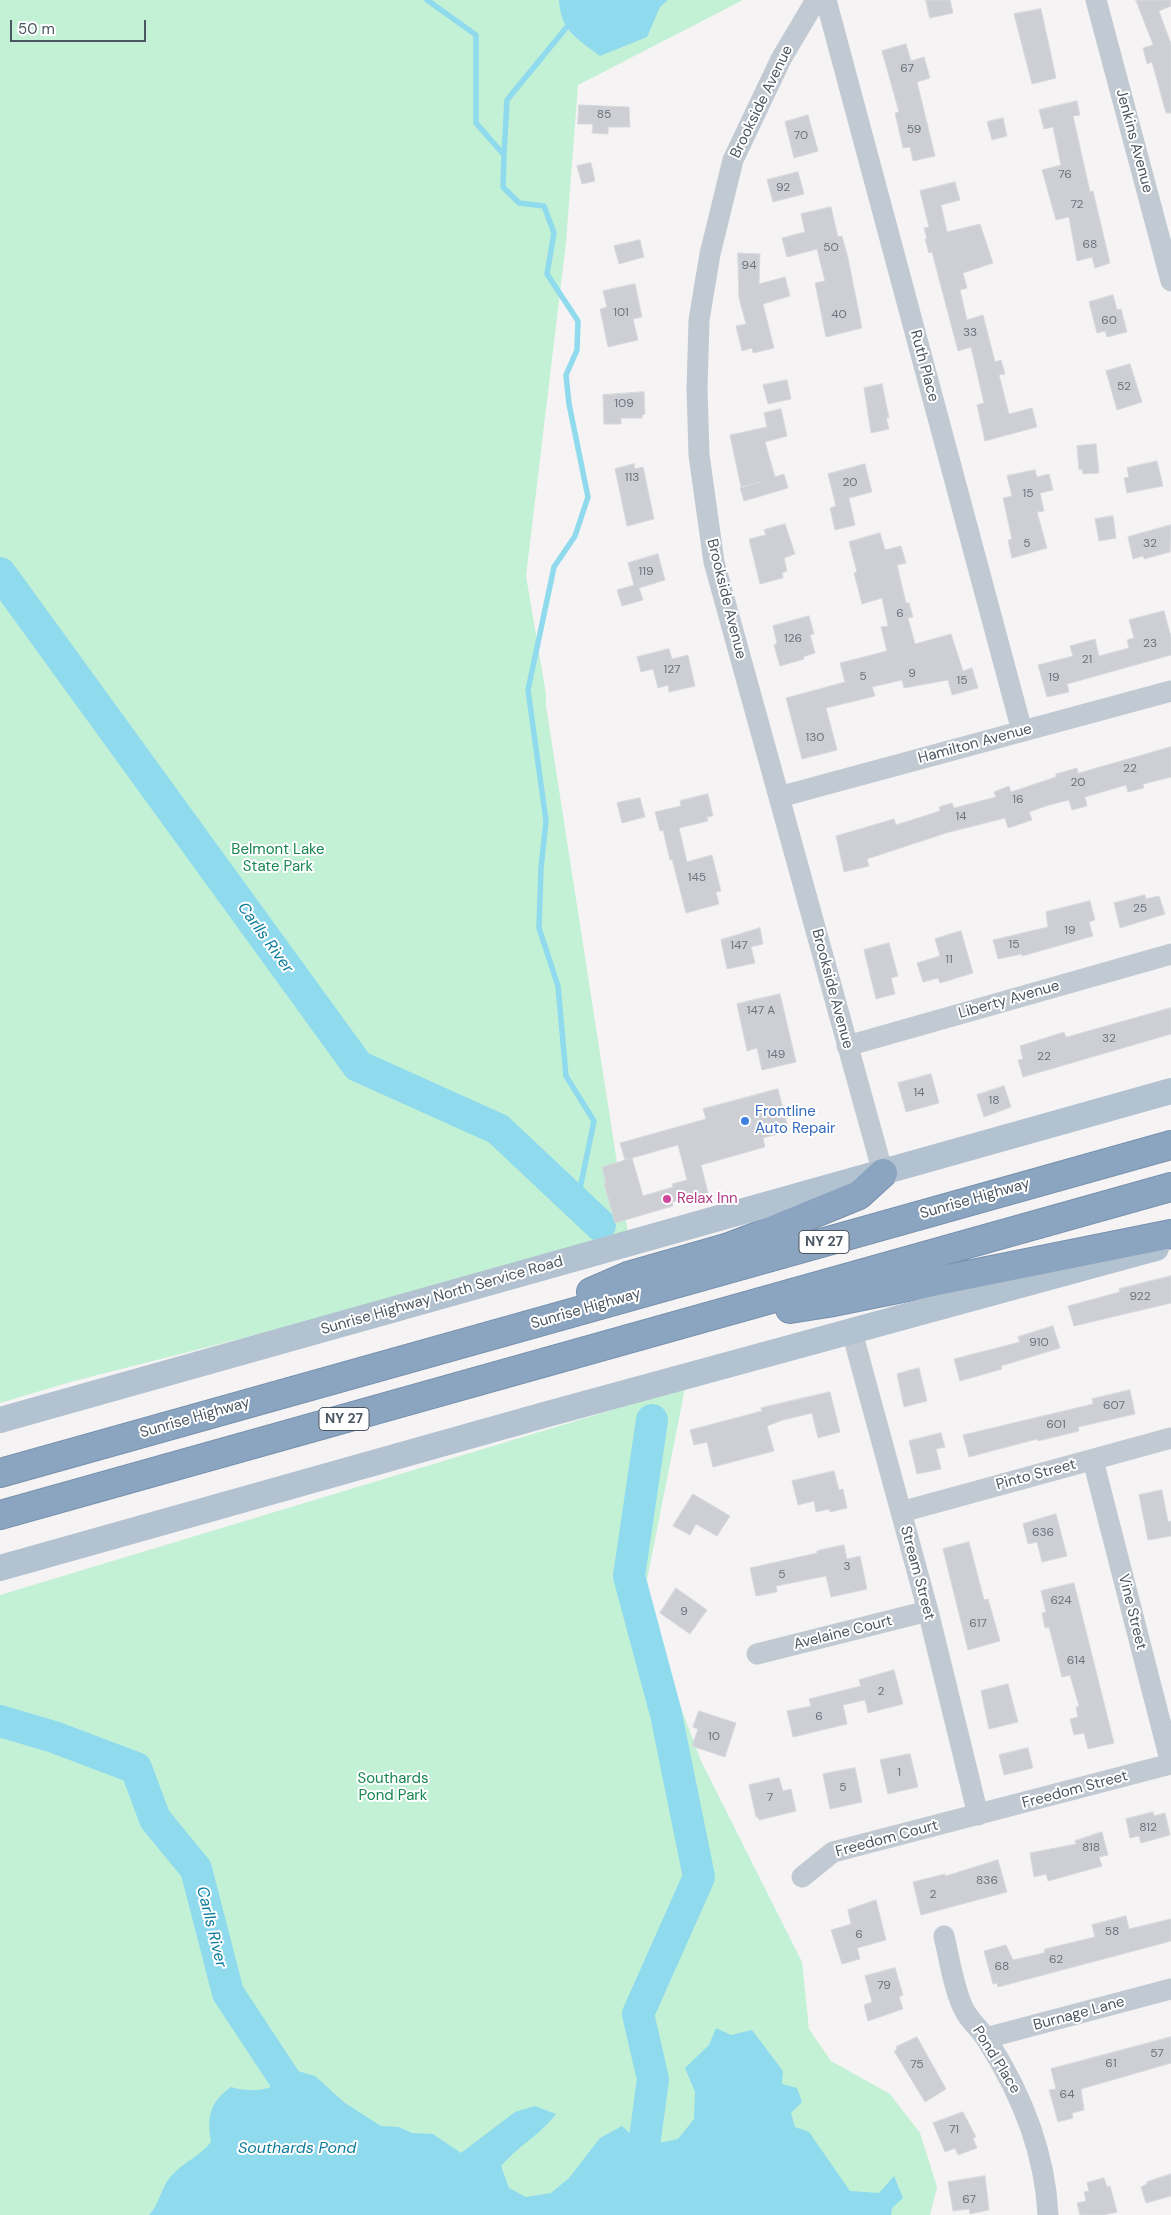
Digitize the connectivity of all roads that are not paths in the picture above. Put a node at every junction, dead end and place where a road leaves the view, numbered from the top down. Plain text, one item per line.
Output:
1 (816, 0) edge
2 (826, 0) edge
3 (1096, 0) edge
4 (1171, 281) edge
5 (1171, 691) edge
6 (1022, 731) junction
7 (779, 797) junction
8 (1171, 954) edge
9 (847, 1046) junction
10 (1171, 1092) edge
11 (1171, 1145) edge
12 (883, 1173) junction
13 (1171, 1187) edge
14 (1171, 1234) edge
15 (1171, 1244) edge
16 (690, 1322) junction
17 (852, 1332) junction
18 (476, 1339) junction
19 (0, 1420) edge
20 (1171, 1438) edge
21 (1094, 1460) junction
22 (0, 1473) edge
23 (901, 1512) junction
24 (0, 1515) edge
25 (0, 1568) edge
26 (928, 1611) junction
27 (757, 1654) dead end
28 (1171, 1764) edge
29 (978, 1815) junction
30 (802, 1877) dead end
31 (944, 1936) dead end
32 (1171, 1989) edge
33 (986, 2038) junction
34 (1048, 2215) edge

1 - 7 street, Brookside Avenue
2 - 6 street, Ruth Place
3 - 4 street, Jenkins Avenue
5 - 6 street, Hamilton Avenue
6 - 7 street, Hamilton Avenue
7 - 9 street, Brookside Avenue
8 - 9 street, Liberty Avenue
9 - 12 street, Brookside Avenue
10 - 12 main road
11 - 18 highway, Sunrise Highway / NY 27
12 - 18 highway
12 - 19 main road, Sunrise Highway North Service Road
13 - 16 highway, NY 27
14 - 16 highway
15 - 17 main road
16 - 24 highway, NY 27
17 - 23 street, Stream Street
17 - 25 main road
18 - 22 highway, Sunrise Highway / NY 27
20 - 21 street, Pinto Street
21 - 23 street, Pinto Street
21 - 28 street, Vine Street
23 - 26 street, Stream Street
26 - 27 street, Avelaine Court
26 - 29 street, Stream Street
28 - 29 street, Freedom Street
29 - 30 street, Freedom Court
31 - 33 street, Pond Place
32 - 33 street, Burnage Lane
33 - 34 street, Pond Place

